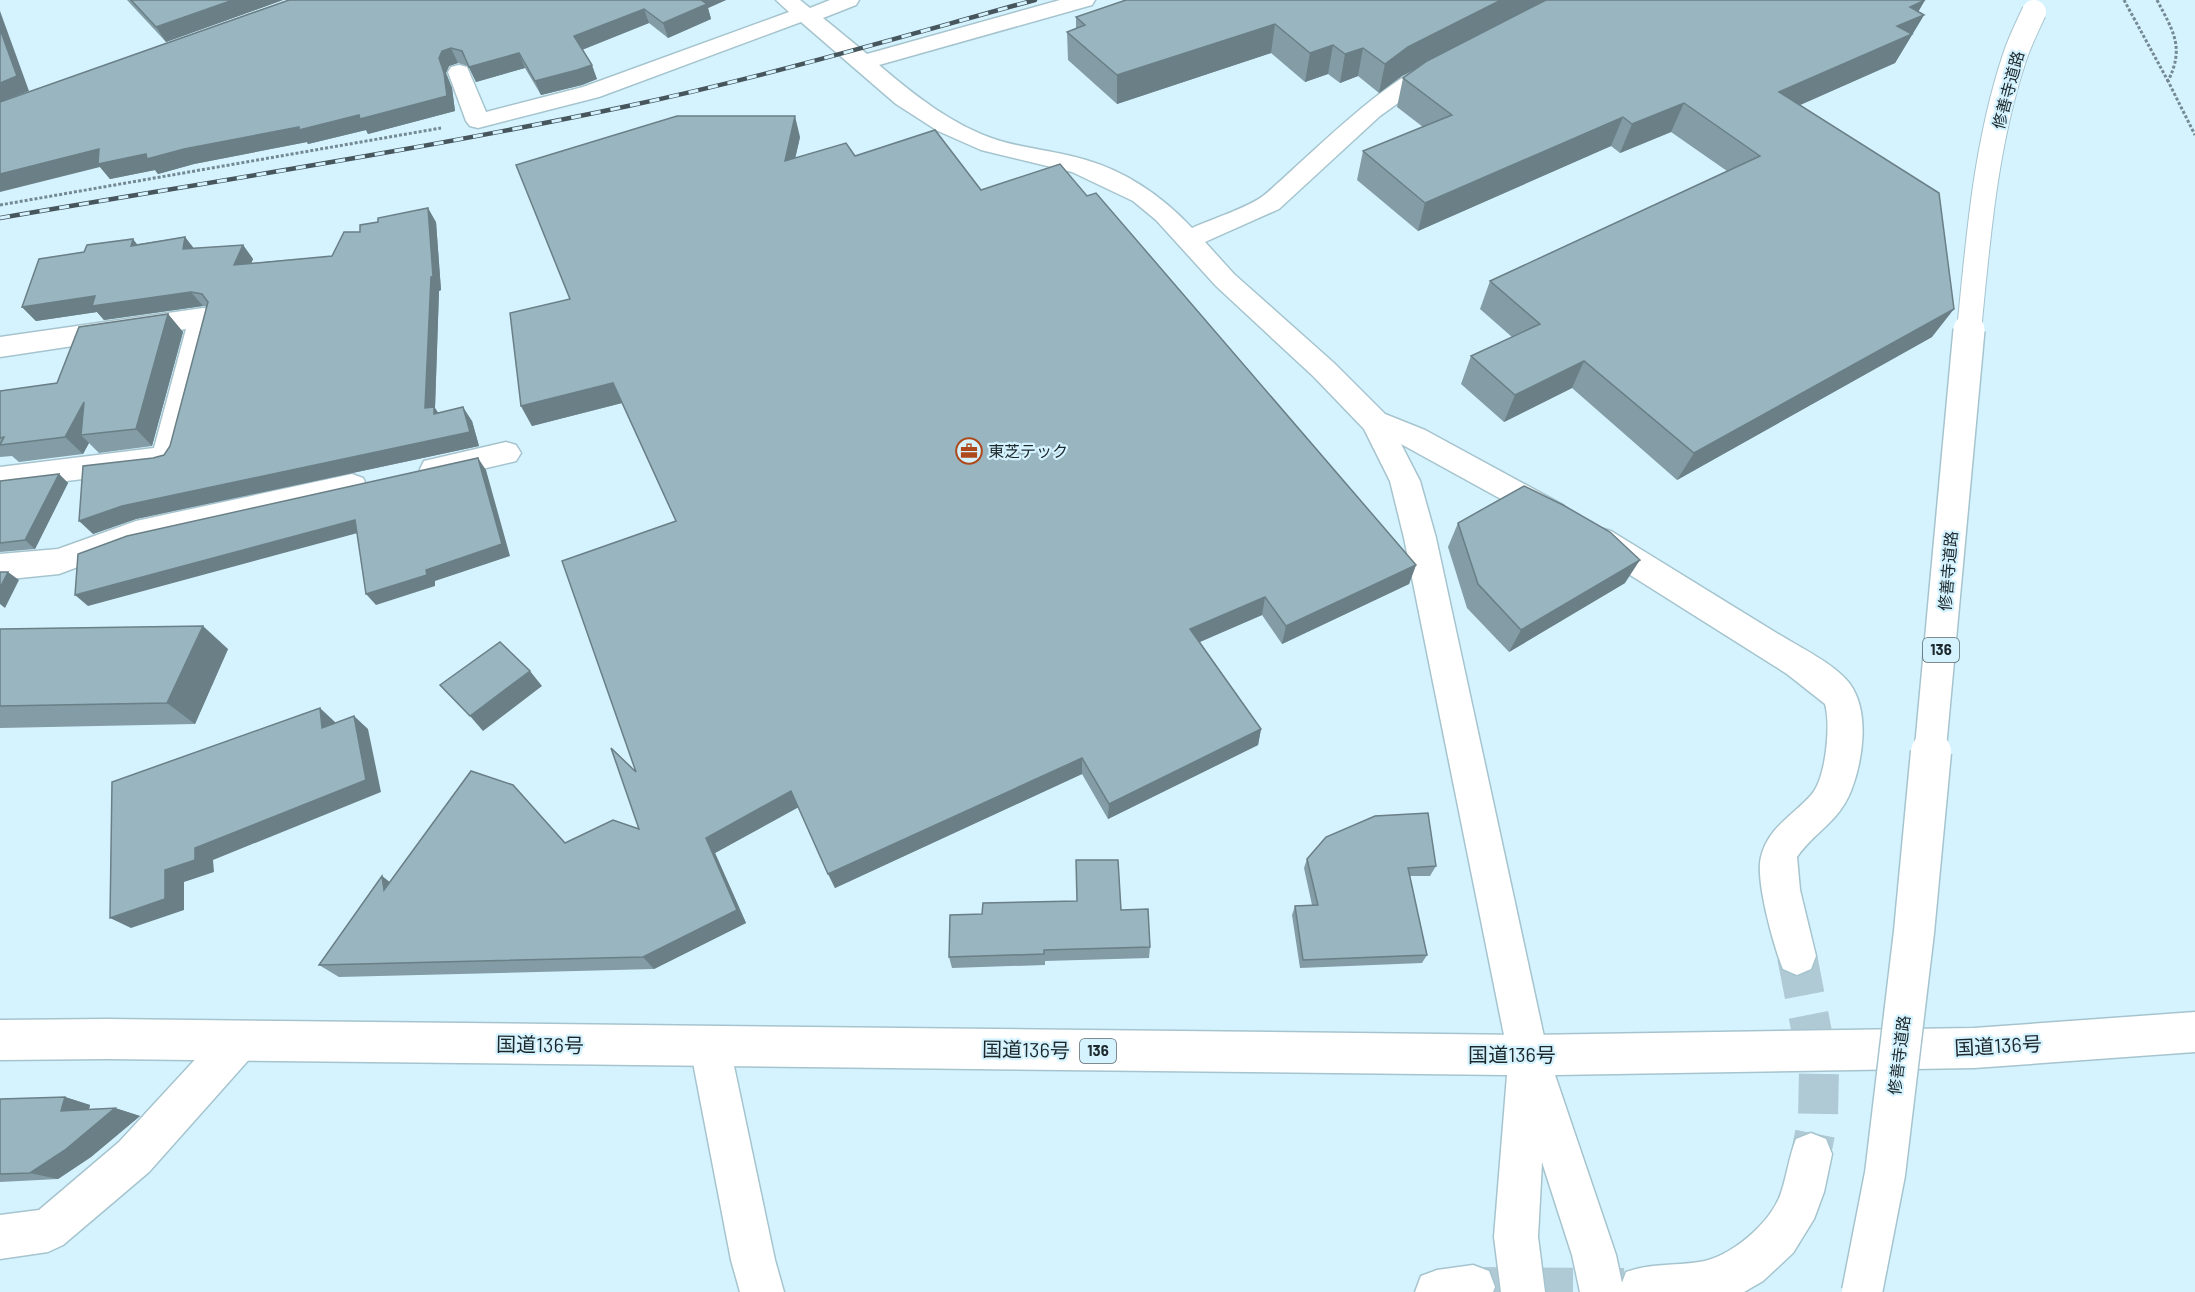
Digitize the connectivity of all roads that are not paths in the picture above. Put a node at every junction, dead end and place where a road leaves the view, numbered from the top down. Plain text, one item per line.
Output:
1 (848, 0) edge
2 (1084, 0) edge
3 (2040, 0) edge
4 (799, 10) edge
5 (1453, 59) edge
6 (863, 62) junction
7 (459, 72) dead end
8 (1187, 240) junction
9 (0, 347) edge
10 (1375, 422) junction
11 (506, 453) dead end
12 (0, 478) edge
13 (0, 567) edge
14 (1797, 956) tunnel mouth
15 (2195, 1032) edge
16 (0, 1040) edge
17 (239, 1041) junction
18 (710, 1047) junction
19 (1528, 1055) junction
20 (1811, 1154) tunnel mouth
21 (0, 1237) edge
22 (1622, 1290) edge
23 (762, 1292) edge
24 (1523, 1292) edge
25 (1862, 1292) edge

1 - 4 main road
2 - 6 main road
3 - 25 main road, 修善寺道路 / 136, bridge
4 - 6 main road
4 - 7 main road
5 - 8 main road
6 - 8 main road
8 - 10 main road
9 - 12 main road
10 - 14 main road
10 - 19 main road
11 - 13 main road
15 - 19 main road, 国道136号 / 136
16 - 17 main road, 国道136号 / 136
17 - 18 main road, 国道136号 / 136
17 - 21 main road
18 - 19 main road, 国道136号 / 136
18 - 23 main road
19 - 22 main road
19 - 24 main road
20 - 22 main road

